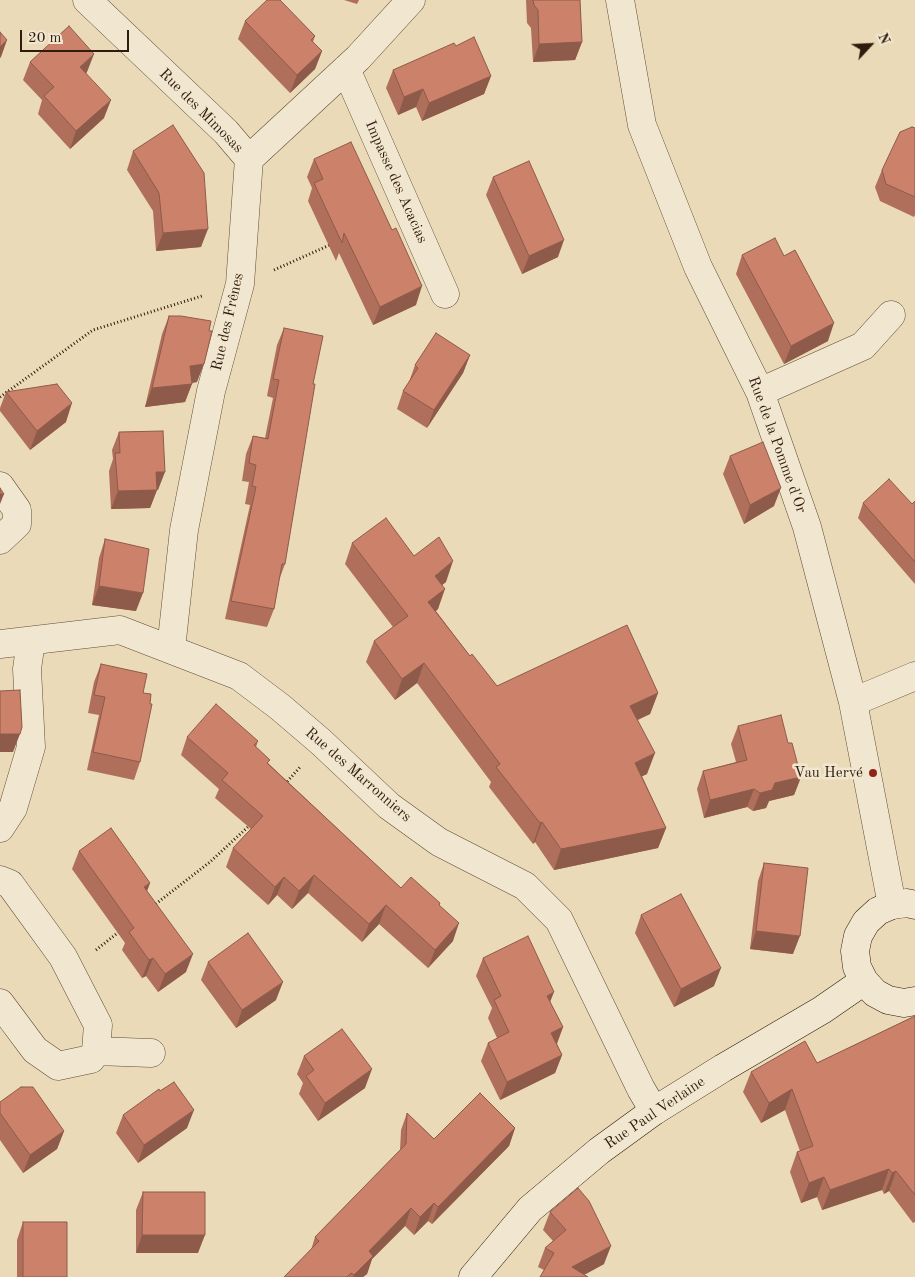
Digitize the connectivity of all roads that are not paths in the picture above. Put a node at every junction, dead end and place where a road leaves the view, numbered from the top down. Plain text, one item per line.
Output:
1 (411, 0) edge
2 (620, 0) edge
3 (98, 4) edge
4 (346, 70) junction
5 (249, 159) junction
6 (445, 294) dead end
7 (891, 315) dead end
8 (760, 392) junction
9 (0, 486) edge
10 (0, 540) edge
11 (31, 641) junction
12 (0, 644) edge
13 (171, 649) junction
14 (915, 676) edge
15 (853, 702) junction
16 (0, 828) edge
17 (0, 880) edge
18 (904, 905) edge
19 (864, 981) junction
20 (915, 1001) edge
21 (0, 1003) edge
22 (96, 1051) junction
23 (151, 1053) dead end
24 (654, 1111) junction
25 (473, 1277) edge

1 - 4 street
2 - 8 street, Rue de la Pomme d'Or
3 - 5 street, Rue des Mimosas
4 - 5 street
4 - 6 street, Impasse des Acacias
5 - 13 street, Rue des Frênes
7 - 8 street
8 - 15 street, Rue de la Pomme d'Or
9 - 10 street
11 - 12 street, Rue des Marronniers
11 - 13 street, Rue des Marronniers
11 - 16 street
13 - 24 street, Rue des Marronniers
14 - 15 street
15 - 18 street, Rue de la Pomme d'Or
17 - 22 street
18 - 19 street
19 - 20 street
19 - 24 street, Rue Paul Verlaine
21 - 22 street
22 - 23 street
24 - 25 street, Rue Paul Verlaine

